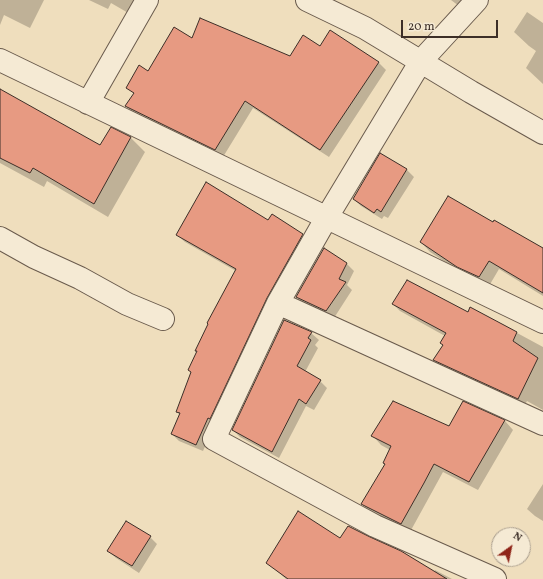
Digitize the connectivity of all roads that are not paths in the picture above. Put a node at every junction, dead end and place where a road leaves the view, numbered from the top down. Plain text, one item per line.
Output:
1 (147, 0) edge
2 (307, 0) edge
3 (477, 0) edge
4 (0, 60) edge
5 (421, 61) junction
6 (88, 103) junction
7 (543, 133) edge
8 (327, 217) junction
9 (0, 238) edge
10 (278, 303) junction
11 (163, 319) dead end
12 (543, 322) edge
13 (543, 424) edge
14 (495, 579) edge

1 - 6 street
2 - 5 street
3 - 5 street
4 - 6 street
5 - 7 street
5 - 8 street
6 - 8 street
8 - 10 street
8 - 12 street
9 - 11 street
10 - 13 street
10 - 14 street

